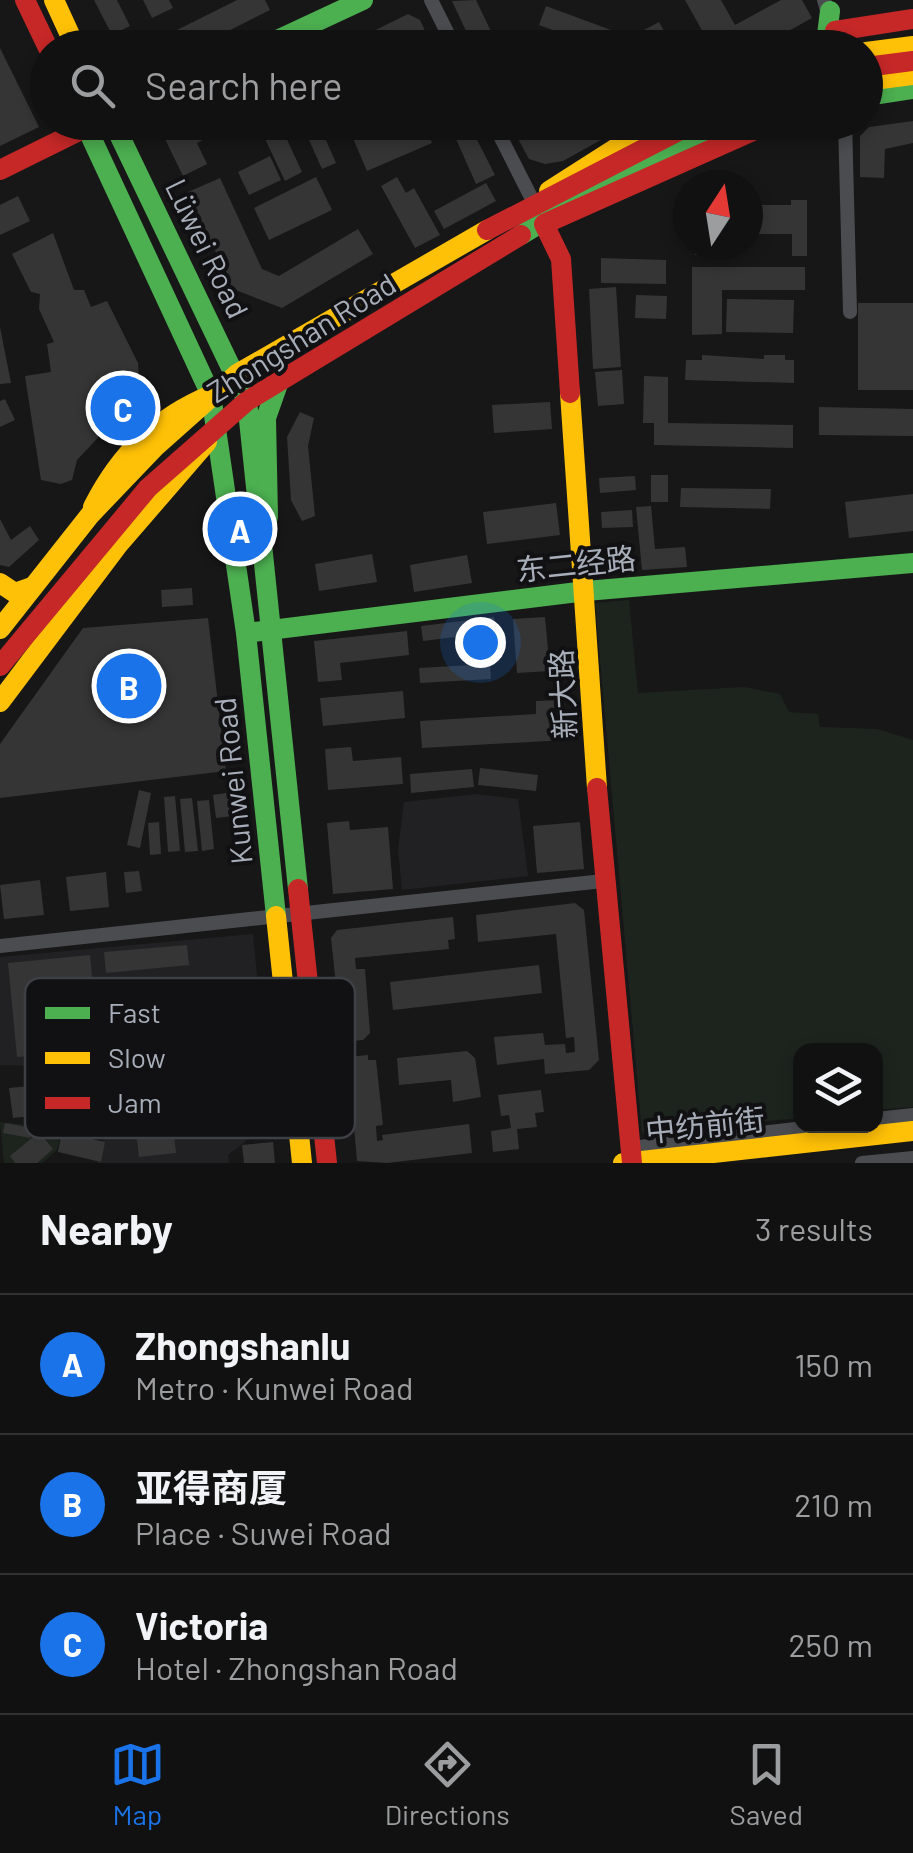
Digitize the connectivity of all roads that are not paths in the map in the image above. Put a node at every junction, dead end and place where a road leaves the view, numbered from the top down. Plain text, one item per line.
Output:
1 (24, 0) edge
2 (54, 0) edge
3 (362, 0) edge
4 (431, 0) edge
5 (913, 19) edge
6 (832, 22) edge
7 (39, 30) edge
8 (68, 30) edge
9 (298, 30) edge
10 (446, 30) edge
11 (913, 46) edge
12 (883, 50) edge
13 (913, 61) edge
14 (883, 65) edge
15 (913, 74) edge
16 (883, 78) edge
17 (913, 89) edge
18 (883, 93) edge
19 (59, 140) edge
20 (94, 140) edge
21 (121, 140) edge
22 (503, 140) edge
23 (626, 140) edge
24 (664, 140) edge
25 (688, 140) edge
26 (730, 140) edge
27 (845, 140) edge
28 (0, 170) edge
29 (590, 185) junction
30 (534, 203) junction
31 (544, 224) junction
32 (850, 312) dead end
33 (214, 328) junction
34 (188, 345) junction
35 (284, 378) junction
36 (242, 394) junction
37 (213, 396) junction
38 (186, 404) junction
39 (218, 425) junction
40 (176, 427) junction
41 (198, 454) junction
42 (165, 472) junction
43 (227, 495) junction
44 (90, 515) junction
45 (262, 548) junction
46 (913, 563) edge
47 (0, 585) edge
48 (34, 586) junction
49 (586, 591) junction
50 (18, 606) junction
51 (42, 626) junction
52 (0, 629) edge
53 (270, 630) junction
54 (246, 633) junction
55 (0, 666) edge
56 (0, 702) edge
57 (603, 881) junction
58 (300, 914) junction
59 (276, 916) junction
60 (0, 946) edge
61 (283, 978) edge
62 (307, 978) edge
63 (913, 1115) edge
64 (883, 1118) edge
65 (793, 1131) edge
66 (913, 1131) edge
67 (299, 1138) edge
68 (324, 1138) edge
69 (913, 1144) edge
70 (913, 1158) edge
71 (629, 1159) edge
72 (302, 1163) edge
73 (327, 1163) edge
74 (734, 1163) edge
75 (862, 1163) edge

1 - 7 main road
2 - 8 main road
3 - 9 main road
4 - 10 street
5 - 6 main road
11 - 12 main road
13 - 14 main road
15 - 16 main road
17 - 18 main road
19 - 28 main road
20 - 34 main road, Lüwei Road
21 - 33 main road, Lüwei Road
22 - 30 street
23 - 30 main road
24 - 29 main road
25 - 29 main road
26 - 31 main road
27 - 32 street
29 - 30 main road, Zhongshan Road
29 - 31 main road, Zhongshan Road
30 - 36 main road, Zhongshan Road
31 - 35 main road, Zhongshan Road
31 - 49 main road, 新大路
33 - 36 main road, Lüwei Road
33 - 37 main road
34 - 37 main road, Lüwei Road
34 - 38 main road
35 - 36 main road, Zhongshan Road
35 - 45 main road
36 - 37 main road, Zhongshan Road
36 - 39 main road, Zhongshan Road
36 - 43 main road
36 - 45 main road, Kunwei Road
37 - 38 main road
37 - 39 main road, Kunwei Road
37 - 40 main road, Zhongshan Road
37 - 42 main road
38 - 40 main road
38 - 44 main road
39 - 41 main road
39 - 42 main road, Zhongshan Road
39 - 43 main road, Kunwei Road
40 - 44 main road, Zhongshan Road
41 - 42 main road
41 - 43 main road
41 - 51 main road
42 - 51 main road, Zhongshan Road
43 - 54 main road, Kunwei Road
44 - 48 main road, Zhongshan Road
45 - 53 main road, Kunwei Road
46 - 49 main road, 东二经路
47 - 48 main road
47 - 50 main road
48 - 50 main road, Zhongshan Road
49 - 53 main road, 东二经路
49 - 57 main road, 新大路
50 - 51 main road
50 - 52 main road, Zhongshan Road
51 - 55 main road, Zhongshan Road
51 - 56 main road
53 - 54 main road, 东二经路
53 - 58 main road, Kunwei Road
54 - 59 main road, Kunwei Road
57 - 58 street
57 - 71 main road, 新大路
58 - 59 street
58 - 62 main road, Kunwei Road
59 - 60 street
59 - 61 main road, Kunwei Road
63 - 64 street
65 - 71 street
66 - 71 main road, 中纺前街
67 - 72 main road, Kunwei Road
68 - 73 main road, Kunwei Road
69 - 74 main road
70 - 75 street

